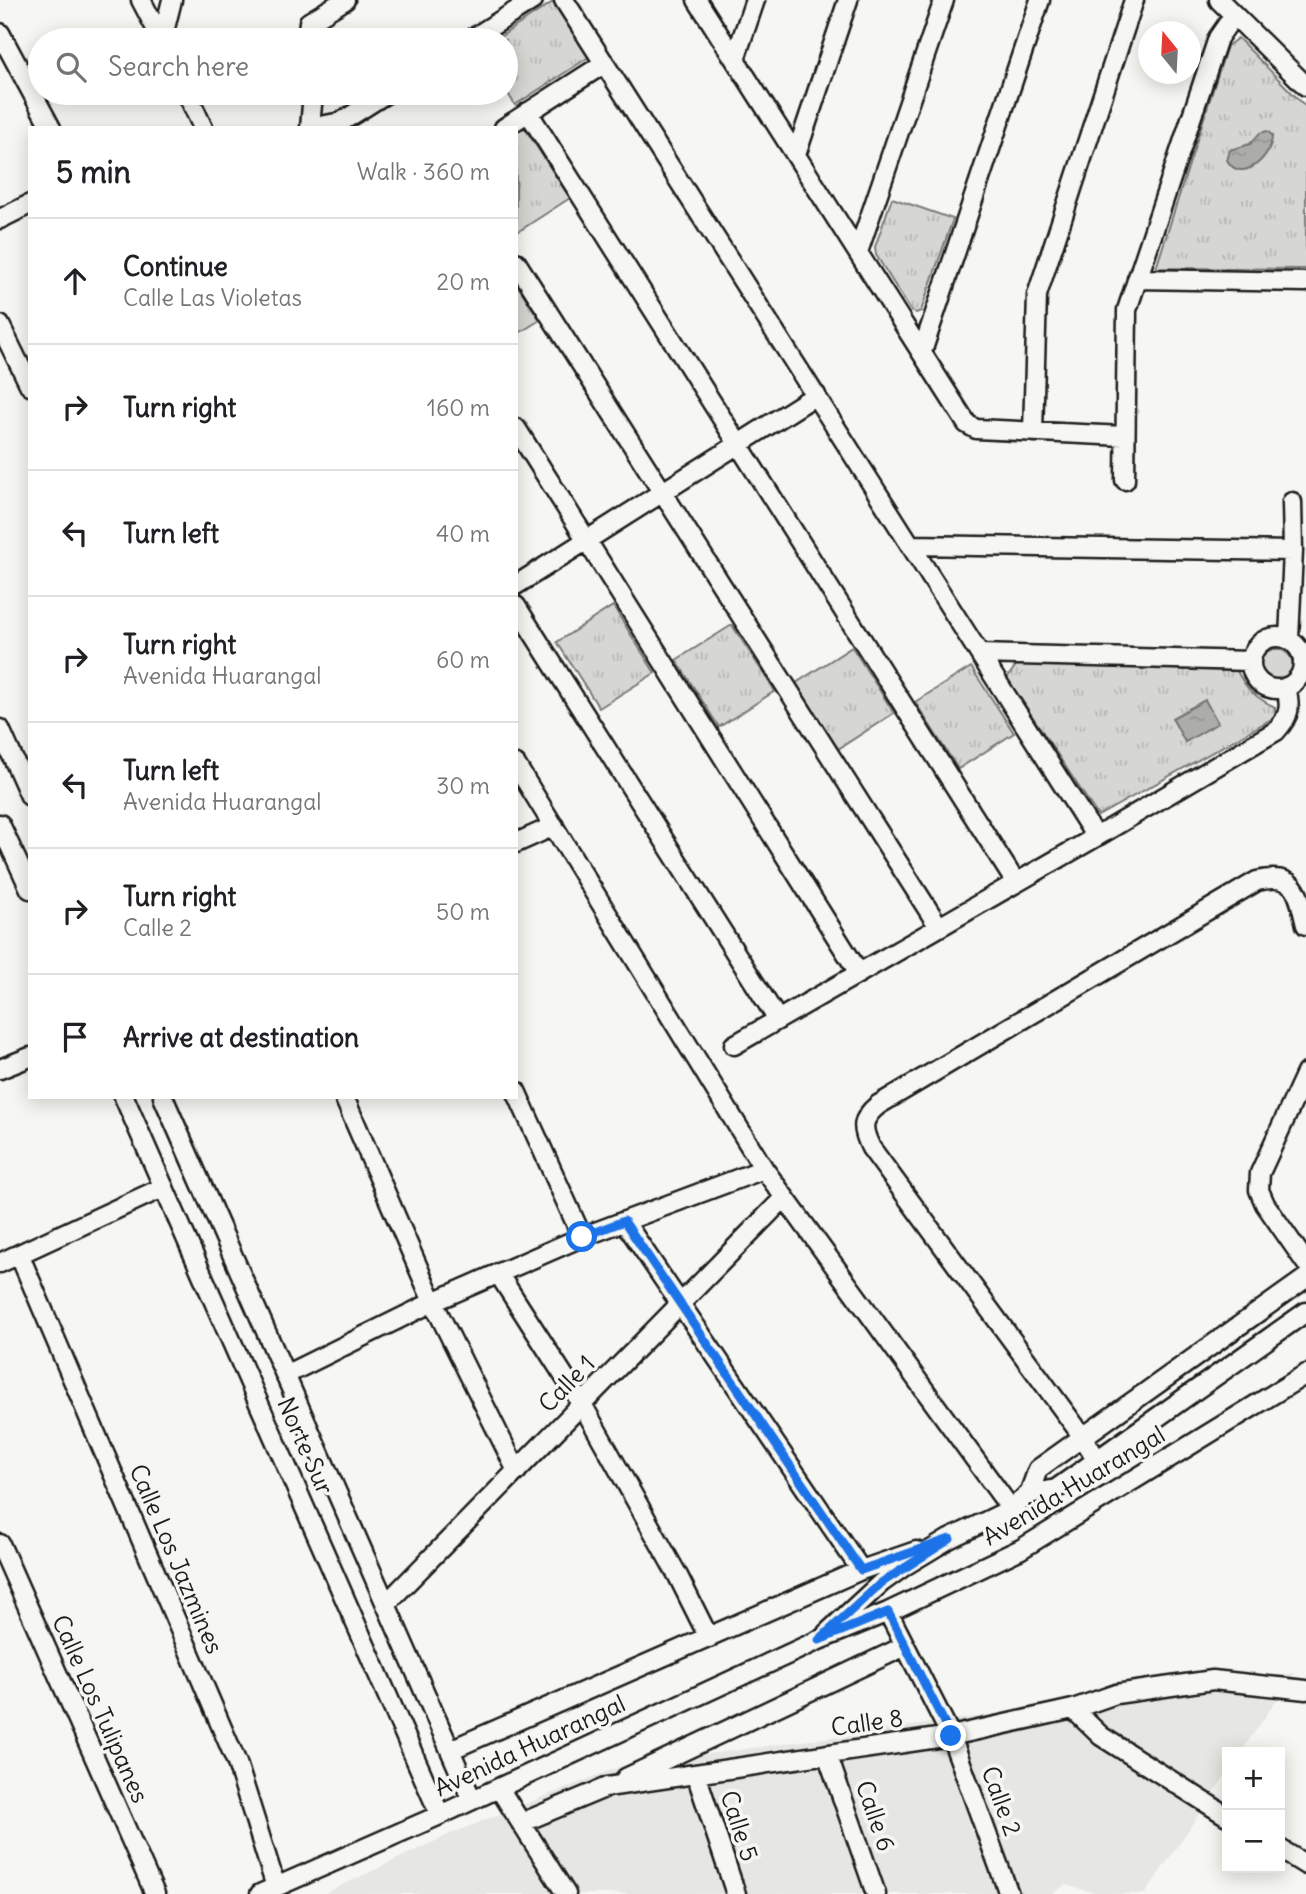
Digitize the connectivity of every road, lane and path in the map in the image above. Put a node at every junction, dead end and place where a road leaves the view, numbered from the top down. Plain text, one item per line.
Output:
1 (141, 0) edge
2 (172, 0) edge
3 (345, 0) edge
4 (533, 0) edge
5 (564, 0) edge
6 (697, 0) edge
7 (755, 0) edge
8 (848, 0) edge
9 (944, 0) edge
10 (1040, 0) edge
11 (1134, 0) edge
12 (1219, 0) edge
13 (1234, 15) junction
14 (156, 28) edge
15 (165, 28) edge
16 (308, 28) edge
17 (489, 28) edge
18 (0, 33) edge
19 (735, 59) junction
20 (605, 63) junction
21 (28, 85) edge
22 (1306, 86) edge
23 (39, 105) edge
24 (190, 105) edge
25 (312, 105) edge
26 (368, 105) edge
27 (528, 112) junction
28 (50, 126) edge
29 (196, 126) edge
30 (310, 126) edge
31 (320, 126) edge
32 (507, 126) edge
33 (796, 155) junction
34 (28, 205) edge
35 (0, 219) edge
36 (858, 253) junction
37 (518, 265) edge
38 (1137, 279) junction
39 (1306, 282) edge
40 (0, 325) edge
41 (922, 352) junction
42 (28, 382) edge
43 (816, 395) junction
44 (518, 431) edge
45 (1033, 432) junction
46 (1124, 436) junction
47 (737, 445) junction
48 (1125, 480) dead end
49 (663, 492) junction
50 (1293, 502) dead end
51 (588, 540) junction
52 (911, 545) junction
53 (1293, 551) junction
54 (518, 584) edge
55 (518, 609) edge
56 (1298, 645) edge
57 (980, 654) junction
58 (1251, 661) junction
59 (1297, 681) edge
60 (0, 729) edge
61 (518, 768) edge
62 (28, 792) edge
63 (0, 824) edge
64 (554, 826) junction
65 (1096, 837) junction
66 (518, 842) edge
67 (5, 846) edge
68 (1016, 883) junction
69 (28, 886) edge
70 (1306, 925) edge
71 (939, 928) junction
72 (859, 973) junction
73 (778, 1020) junction
74 (734, 1045) dead end
75 (28, 1058) edge
76 (0, 1069) edge
77 (1306, 1073) edge
78 (518, 1095) edge
79 (125, 1099) edge
80 (164, 1099) edge
81 (345, 1099) edge
82 (764, 1168) junction
83 (164, 1187) junction
84 (784, 1198) junction
85 (624, 1221) junction
86 (582, 1237) junction
87 (19, 1254) junction
88 (0, 1263) edge
89 (1306, 1263) edge
90 (498, 1273) junction
91 (1306, 1278) edge
92 (433, 1301) junction
93 (681, 1303) junction
94 (1306, 1312) edge
95 (1306, 1374) edge
96 (285, 1375) junction
97 (582, 1404) junction
98 (1083, 1437) junction
99 (1097, 1460) junction
100 (517, 1471) junction
101 (1029, 1494) junction
102 (1011, 1509) junction
103 (950, 1539) junction
104 (0, 1544) edge
105 (861, 1570) junction
106 (386, 1604) junction
107 (888, 1612) junction
108 (709, 1638) junction
109 (819, 1640) junction
110 (905, 1646) junction
111 (1306, 1690) edge
112 (1073, 1709) junction
113 (951, 1736) junction
114 (450, 1750) junction
115 (827, 1754) junction
116 (696, 1774) junction
117 (607, 1787) junction
118 (499, 1788) junction
119 (472, 1800) junction
120 (1222, 1813) edge
121 (440, 1815) junction
122 (521, 1823) junction
123 (1285, 1852) edge
124 (1306, 1866) edge
125 (268, 1891) edge
126 (155, 1894) edge
127 (566, 1894) edge
128 (736, 1894) edge
129 (876, 1894) edge
130 (1009, 1894) edge

1 - 14 street
2 - 15 street
3 - 16 street
4 - 17 street
5 - 20 street
6 - 19 street
7 - 19 street
8 - 33 street
9 - 36 street
10 - 41 street
11 - 45 street
12 - 13 street
13 - 22 street
13 - 38 street
18 - 21 street
19 - 33 street
20 - 27 street
20 - 43 street
23 - 28 street
24 - 29 street
25 - 30 street
26 - 31 street
27 - 32 street
27 - 47 street
33 - 36 street
34 - 35 street
36 - 41 street
37 - 49 street
38 - 39 street
38 - 46 street
40 - 42 street
41 - 45 street
43 - 47 street
43 - 52 street
44 - 51 street
45 - 46 street
46 - 48 street
47 - 49 street
47 - 68 street
49 - 51 street
49 - 71 street
50 - 53 street
51 - 54 street
51 - 72 street
52 - 53 street
52 - 57 street
53 - 56 street
55 - 73 street
56 - 58 street
56 - 59 street
57 - 58 street
57 - 65 street
58 - 59 street
59 - 65 street
60 - 62 street
61 - 64 street
63 - 67 street
64 - 66 street
64 - 82 street
65 - 68 street
67 - 69 street
68 - 71 street
70 - 98 street
71 - 72 street
72 - 73 street
73 - 74 street
75 - 76 street
77 - 89 street
78 - 86 street
79 - 83 street, Norte Sur
80 - 96 street, Norte Sur
81 - 92 street
82 - 84 street
82 - 85 street
83 - 87 street
83 - 121 street, Norte Sur
84 - 93 street, Calle 1
84 - 102 street
85 - 86 street
85 - 93 street
86 - 90 street
87 - 88 street
87 - 125 street, Calle Los Jazmines
90 - 92 street
90 - 97 street
91 - 98 street, Avenida Huarangal
92 - 96 street
92 - 100 street
93 - 97 street, Calle 1
93 - 105 street
94 - 99 street, Avenida Huarangal
95 - 107 street, Avenida Huarangal
96 - 106 street, Norte Sur
97 - 100 street, Calle 1
97 - 108 street
98 - 99 street
98 - 101 street, Avenida Huarangal
99 - 101 street, Avenida Huarangal
100 - 106 street, Calle 1
101 - 102 street, Avenida Huarangal
102 - 103 street, Avenida Huarangal
103 - 105 street
103 - 109 street, Avenida Huarangal
104 - 126 street, Calle Los Tulipanes
105 - 108 street
106 - 114 street, Norte Sur
107 - 109 street, Avenida Huarangal
107 - 110 street, Calle 2
108 - 114 street
109 - 118 street, Avenida Huarangal
110 - 113 street, Calle 2
110 - 117 street
111 - 112 street, Calle 8
112 - 113 street, Calle 8
112 - 120 street
113 - 115 street, Calle 8
113 - 130 street, Calle 2
114 - 119 street, Norte Sur
115 - 116 street, Calle 8
115 - 129 street, Calle 6
116 - 117 street, Calle 8
116 - 128 street, Calle 5
117 - 122 street, Calle 8
118 - 119 street, Avenida Huarangal
118 - 122 street
119 - 121 street, Avenida Huarangal
121 - 125 street, Avenida Huarangal
122 - 127 street
123 - 124 street

